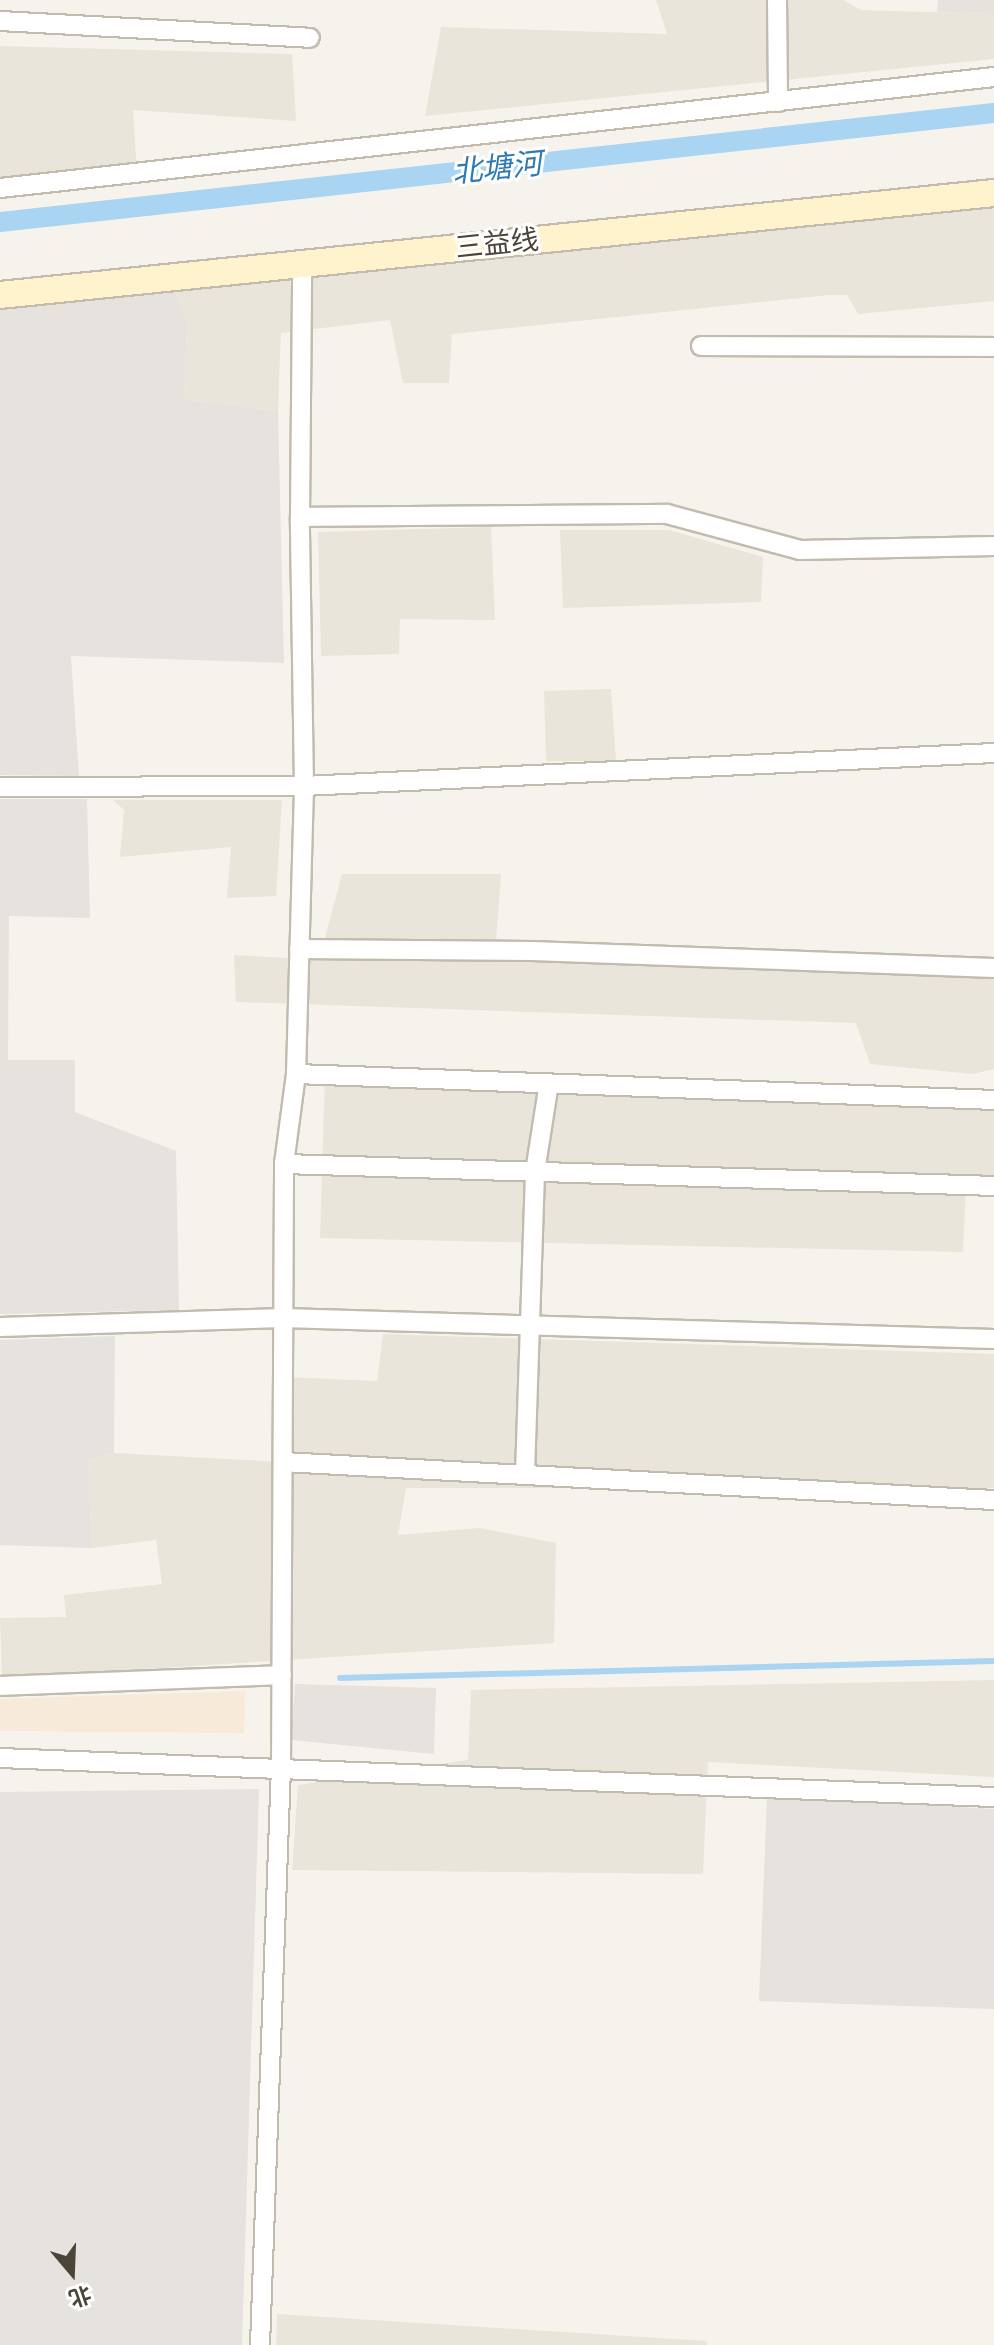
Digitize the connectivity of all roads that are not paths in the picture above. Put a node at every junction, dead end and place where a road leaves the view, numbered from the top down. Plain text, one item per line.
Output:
1 (777, 0) edge
2 (0, 21) edge
3 (310, 38) dead end
4 (994, 77) edge
5 (778, 102) junction
6 (0, 188) edge
7 (994, 193) edge
8 (302, 264) junction
9 (0, 295) edge
10 (701, 346) dead end
11 (994, 347) edge
12 (300, 517) junction
13 (994, 546) edge
14 (994, 753) edge
15 (304, 786) junction
16 (0, 787) edge
17 (299, 949) junction
18 (994, 968) edge
19 (296, 1074) junction
20 (549, 1083) junction
21 (994, 1100) edge
22 (284, 1164) junction
23 (535, 1172) junction
24 (994, 1186) edge
25 (283, 1318) junction
26 (529, 1326) junction
27 (0, 1327) edge
28 (994, 1339) edge
29 (283, 1462) junction
30 (525, 1474) junction
31 (994, 1500) edge
32 (282, 1675) junction
33 (0, 1686) edge
34 (0, 1758) edge
35 (281, 1767) junction
36 (994, 1797) edge
37 (260, 2345) edge

1 - 5 street
2 - 3 street
4 - 5 street
5 - 6 street
7 - 8 main road, 三益线
8 - 9 main road, 三益线
8 - 12 street
10 - 11 street
12 - 13 street
12 - 15 street
14 - 15 street
15 - 16 street
15 - 17 street
17 - 18 street
17 - 19 street
19 - 20 street
19 - 22 street
20 - 21 street
20 - 23 street
22 - 23 street
22 - 25 street
23 - 24 street
23 - 26 street
25 - 26 street
25 - 27 street
25 - 29 street
26 - 28 street
26 - 30 street
29 - 30 street
29 - 32 street
30 - 31 street
32 - 33 street
32 - 35 street
34 - 35 street
35 - 36 street
35 - 37 street

